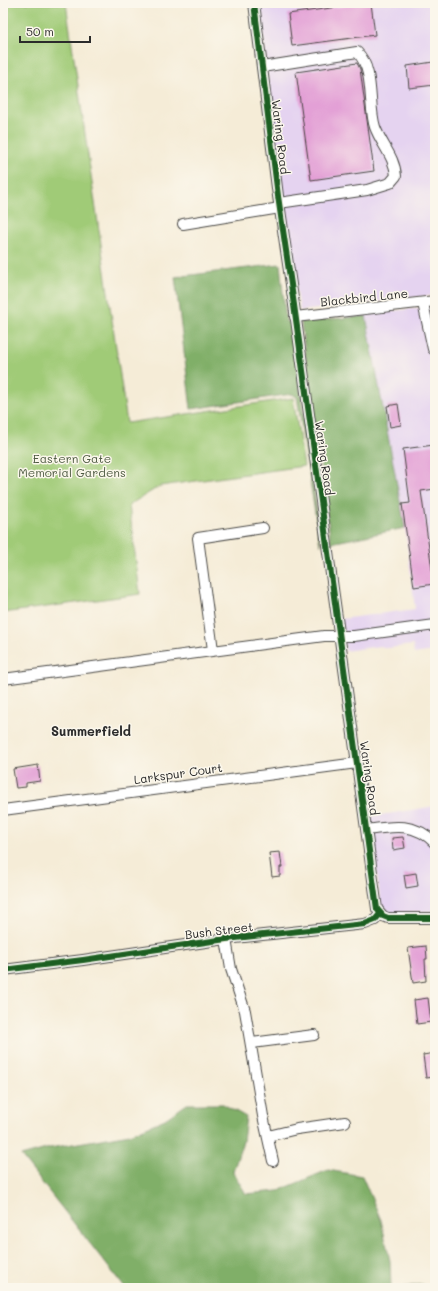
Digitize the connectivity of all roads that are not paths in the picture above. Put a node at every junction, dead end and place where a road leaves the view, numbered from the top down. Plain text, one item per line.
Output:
1 (254, 3) edge
2 (262, 67) junction
3 (279, 206) junction
4 (183, 224) dead end
5 (435, 301) edge
6 (423, 303) junction
7 (296, 317) junction
8 (432, 349) dead end
9 (262, 528) dead end
10 (435, 625) edge
11 (338, 635) junction
12 (213, 650) junction
13 (3, 680) edge
14 (357, 762) junction
15 (3, 810) edge
16 (367, 830) junction
17 (435, 843) edge
18 (380, 914) junction
19 (435, 918) edge
20 (226, 939) junction
21 (3, 970) edge
22 (314, 1035) dead end
23 (252, 1043) junction
24 (345, 1122) dead end
25 (268, 1136) junction
26 (273, 1161) dead end

1 - 2 street, Waring Road
2 - 3 street, Waring Road
2 - 3 street
3 - 4 street
3 - 7 street, Waring Road
5 - 6 street, Blackbird Lane
6 - 7 street, Blackbird Lane
6 - 8 street
7 - 11 street, Waring Road
9 - 12 street
10 - 11 street
11 - 12 street
11 - 14 street, Waring Road
12 - 13 street
14 - 15 street, Larkspur Court
14 - 16 street, Waring Road
16 - 17 street
16 - 18 street, Waring Road
18 - 19 street
18 - 20 street, Bush Street
20 - 21 street, Bush Street
20 - 23 street
22 - 23 street
23 - 25 street
24 - 25 street
25 - 26 street

